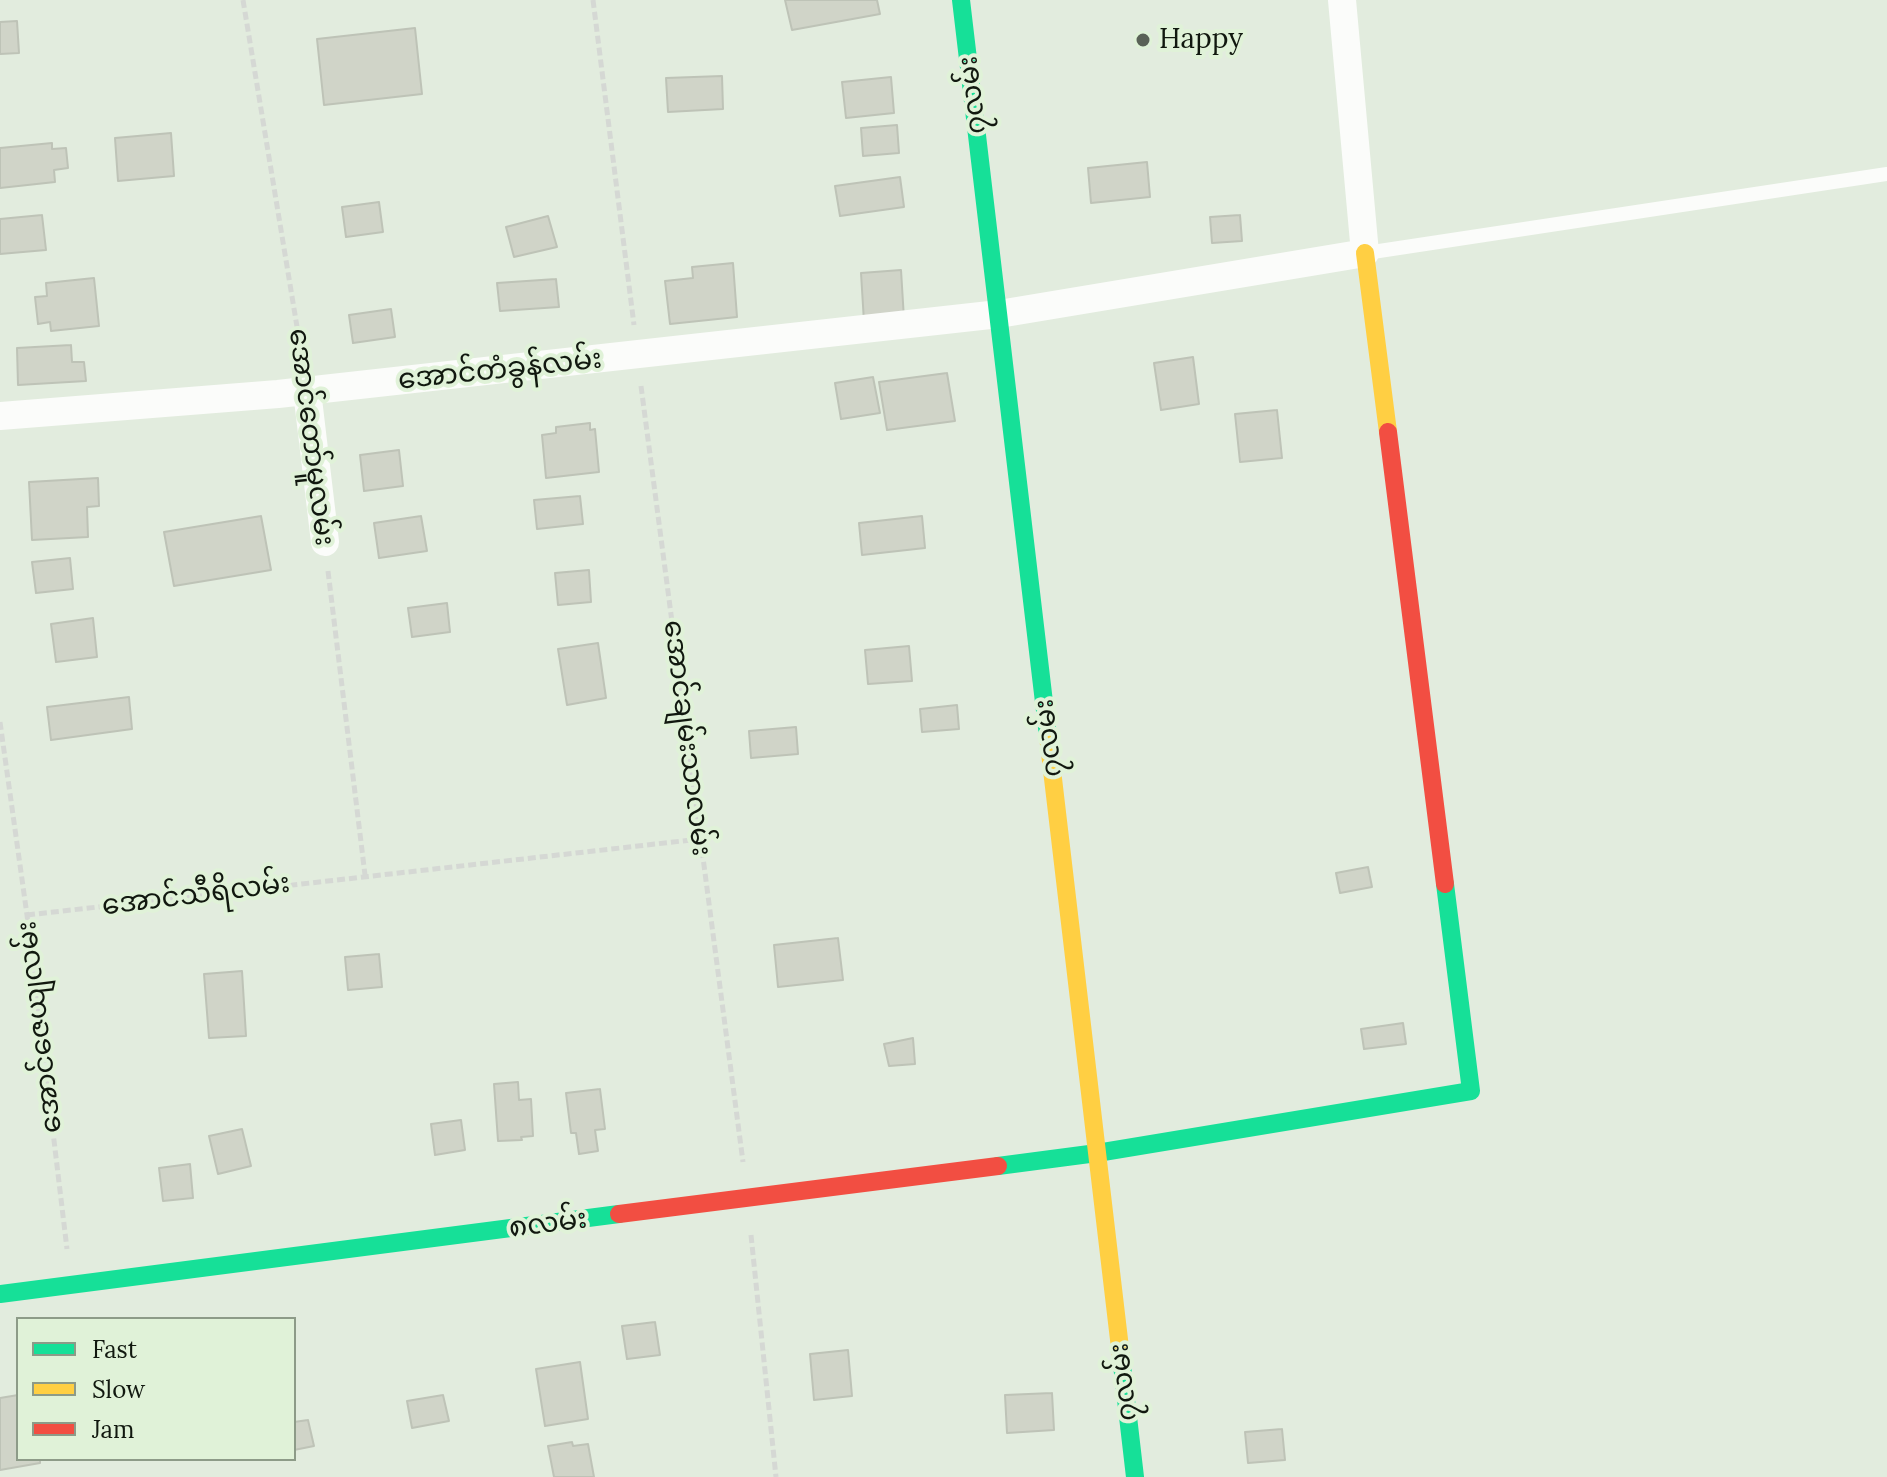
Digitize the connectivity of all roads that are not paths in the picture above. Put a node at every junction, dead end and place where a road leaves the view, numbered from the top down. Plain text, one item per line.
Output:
1 (961, 0) edge
2 (1342, 0) edge
3 (1887, 174) edge
4 (1365, 253) junction
5 (999, 314) junction
6 (307, 391) junction
7 (0, 416) edge
8 (325, 542) road end
9 (1097, 1153) junction
10 (0, 1294) edge
11 (1135, 1477) edge

1 - 5 street, ၇လမ်း
2 - 4 street
3 - 4 lane
4 - 5 street, အောင်တံခွန်လမ်း
4 - 9 street, ၈လမ်း
5 - 6 street, အောင်တံခွန်လမ်း
5 - 9 street, ၇လမ်း
6 - 7 street, အောင်တံခွန်လမ်း
6 - 8 street, အောင်တော်မူလမ်း
9 - 10 street, ၈လမ်း
9 - 11 street, ၇လမ်း

